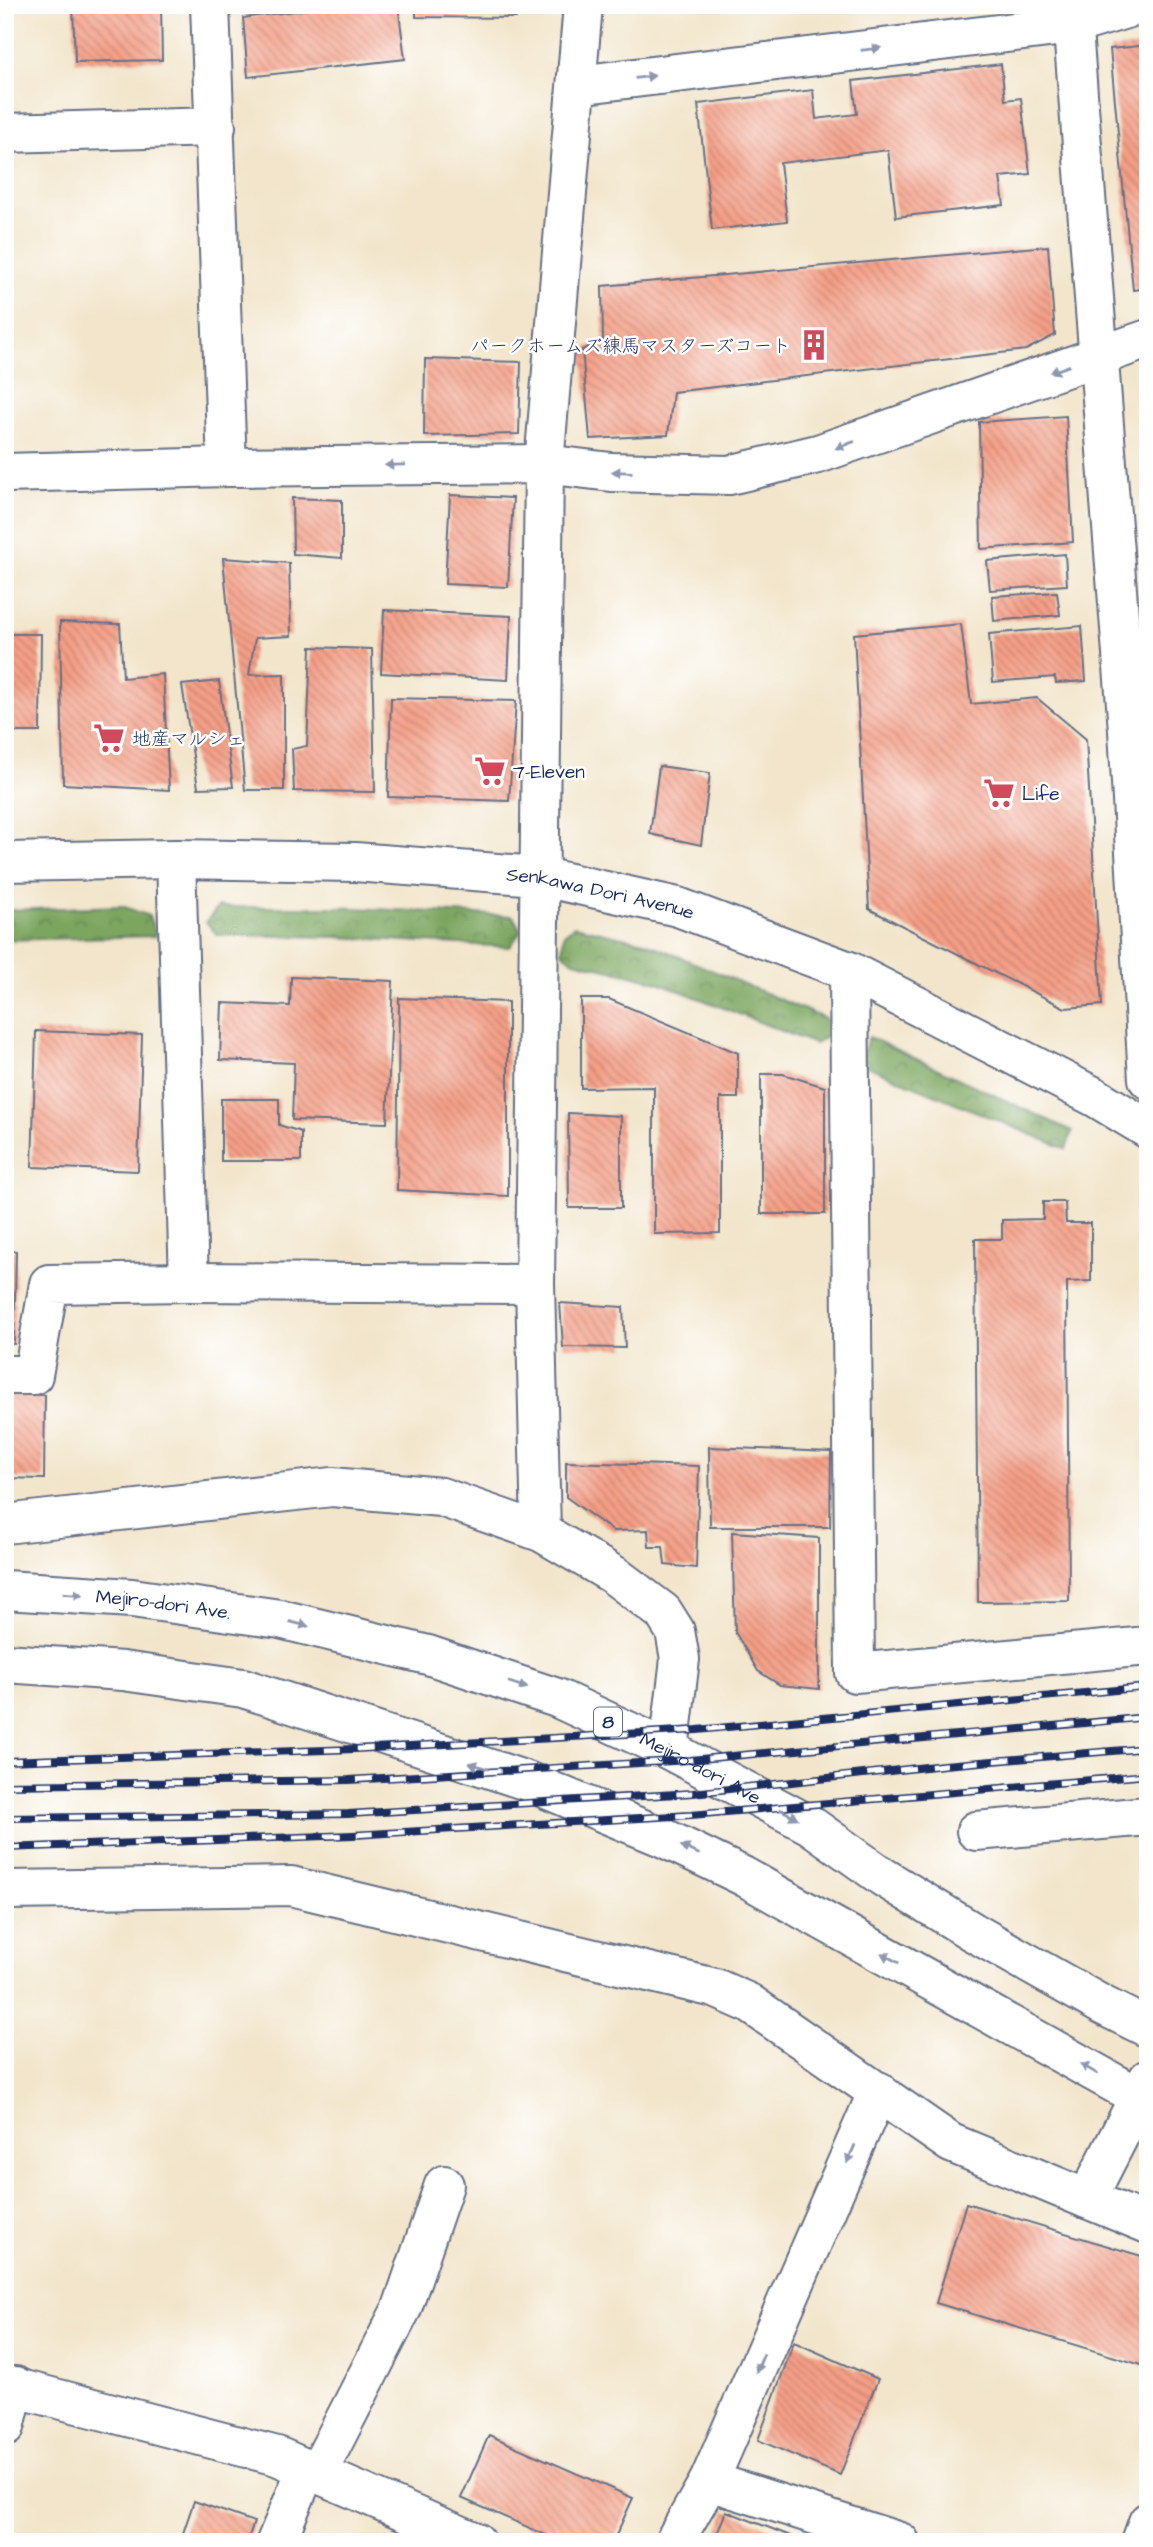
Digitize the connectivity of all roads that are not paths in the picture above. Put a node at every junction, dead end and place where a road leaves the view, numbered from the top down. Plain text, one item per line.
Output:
1 (211, 5) edge
2 (583, 5) edge
3 (1139, 5) edge
4 (1072, 15) edge
5 (578, 85) junction
6 (216, 127) junction
7 (5, 133) edge
8 (1148, 339) edge
9 (1099, 355) junction
10 (544, 464) junction
11 (227, 467) junction
12 (5, 473) edge
13 (1138, 729) edge
14 (176, 859) junction
15 (5, 862) edge
16 (538, 876) junction
17 (849, 971) junction
18 (1148, 1079) edge
19 (1148, 1129) edge
20 (189, 1282) junction
21 (535, 1284) junction
22 (5, 1375) edge
23 (5, 1524) edge
24 (541, 1532) junction
25 (5, 1590) edge
26 (1148, 1646) edge
27 (5, 1663) edge
28 (669, 1750) junction
29 (1148, 1816) edge
30 (976, 1831) dead end
31 (5, 1890) edge
32 (1148, 2028) edge
33 (878, 2091) junction
34 (1145, 2093) edge
35 (444, 2185) dead end
36 (1087, 2199) junction
37 (1148, 2224) edge
38 (10, 2385) edge
39 (5, 2427) edge
40 (313, 2470) junction
41 (709, 2481) junction
42 (1148, 2522) edge
43 (276, 2542) edge
44 (476, 2542) edge
45 (674, 2542) edge
46 (900, 2542) edge
47 (1141, 2542) edge

1 - 6 street
2 - 5 street
3 - 4 street
5 -> 4 street
4 - 9 street
5 - 10 street
6 - 7 street
6 - 11 street
8 - 9 street
9 -> 10 street
9 - 13 street
10 -> 11 street
10 - 16 street
11 - 12 street
13 - 18 street
14 - 15 street, Senkawa Dori Avenue
14 - 16 street, Senkawa Dori Avenue
14 - 20 street
16 - 17 street, Senkawa Dori Avenue
16 - 21 street
17 - 19 street, Senkawa Dori Avenue
17 - 26 street
20 - 21 street
20 - 22 street
21 - 24 street
23 - 24 street
24 - 28 street
25 -> 28 street, Mejiro-dori Ave. / 8
34 -> 27 street
28 -> 32 street, Mejiro-dori Ave. / 8
29 - 30 street
31 - 33 street
33 - 36 street
33 -> 41 street
34 - 36 street
35 - 40 street
36 - 37 street
38 - 39 street
38 - 40 street
40 - 43 street
40 - 44 street
41 - 45 street
41 - 46 street
42 - 47 street

